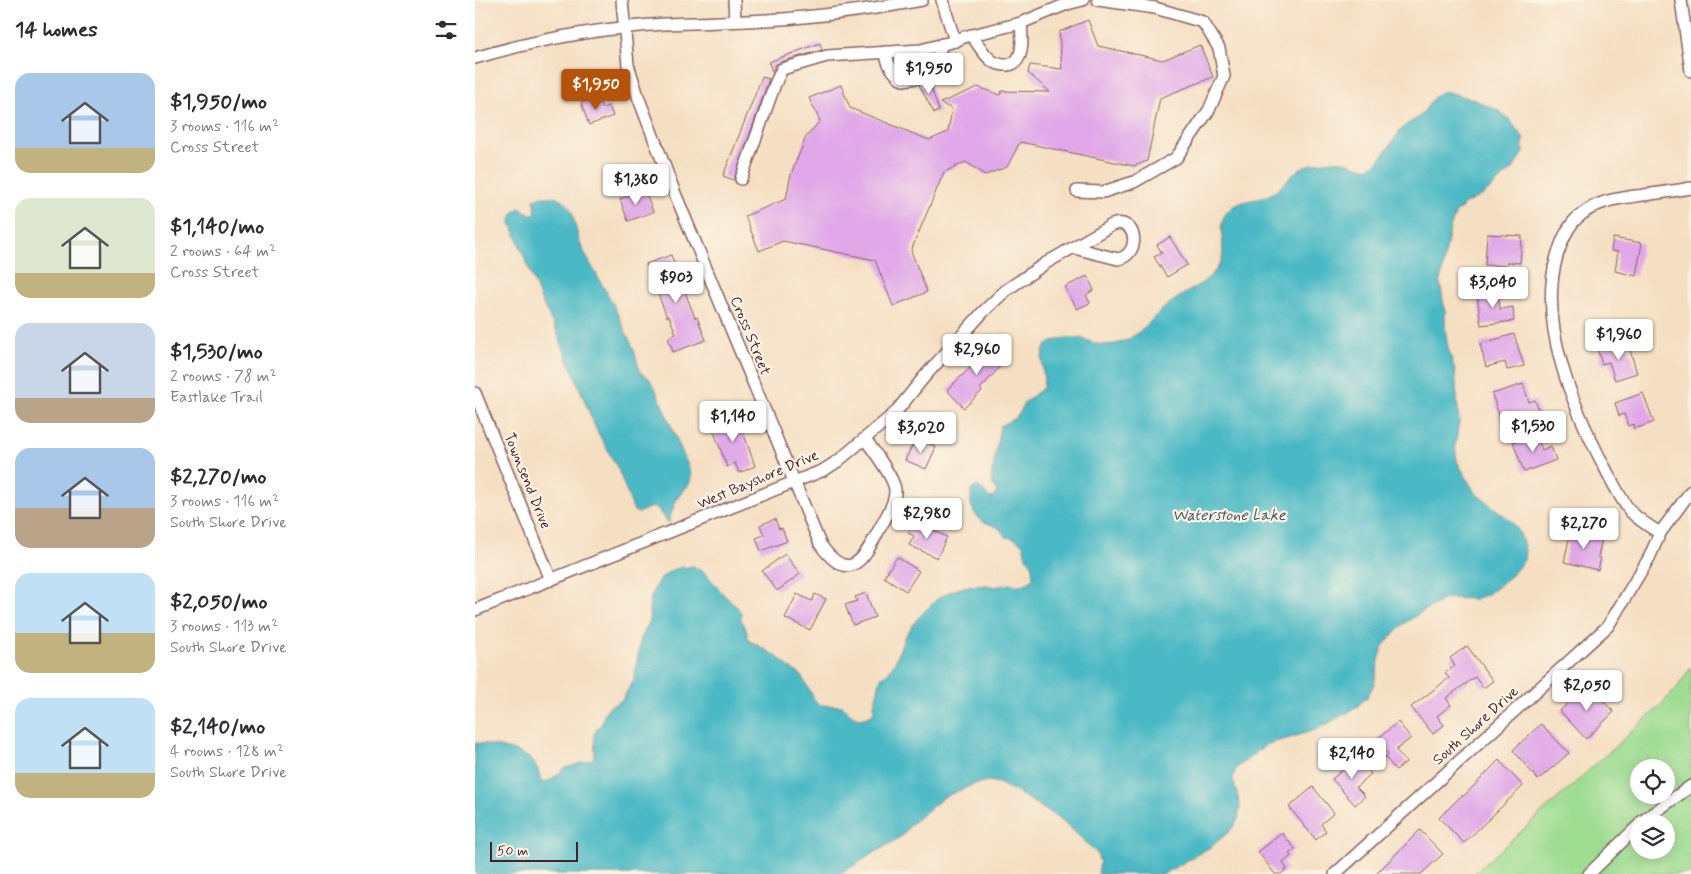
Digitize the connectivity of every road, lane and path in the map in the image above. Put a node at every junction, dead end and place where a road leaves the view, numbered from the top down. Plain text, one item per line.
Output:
1 (622, 0) edge
2 (734, 0) edge
3 (922, 0) edge
4 (942, 0) edge
5 (1083, 0) edge
6 (1098, 0) edge
7 (1681, 0) edge
8 (735, 21) junction
9 (1021, 23) junction
10 (625, 29) junction
11 (971, 35) junction
12 (955, 40) junction
13 (942, 44) junction
14 (886, 52) junction
15 (475, 58) edge
16 (1691, 71) edge
17 (741, 179) dead end
18 (1691, 188) edge
19 (1077, 191) dead end
20 (1074, 248) junction
21 (475, 393) edge
22 (865, 439) junction
23 (794, 483) junction
24 (1691, 491) edge
25 (1660, 533) junction
26 (551, 580) junction
27 (475, 610) edge
28 (1691, 786) edge
29 (1653, 814) edge
30 (1630, 834) edge
31 (1335, 874) edge
32 (1589, 874) edge

1 - 10 street, Cross Street
2 - 8 street
3 - 8 street
4 - 12 street
5 - 9 street
6 - 19 street
7 - 16 street
8 - 10 street
9 - 11 street
9 - 11 street
10 - 15 street
10 - 23 street, Cross Street
11 - 12 street
12 - 13 street
13 - 14 street
13 - 14 street
14 - 17 street
18 - 25 street
20 - 20 street, West Bayshore Drive
20 - 22 street, West Bayshore Drive
21 - 26 street, Townsend Drive
22 - 23 street, West Bayshore Drive
22 - 23 street, Cross Street
23 - 26 street, West Bayshore Drive
24 - 25 street, South Shore Drive
25 - 31 street, South Shore Drive
26 - 27 street, West Bayshore Drive
28 - 29 street
30 - 32 street

